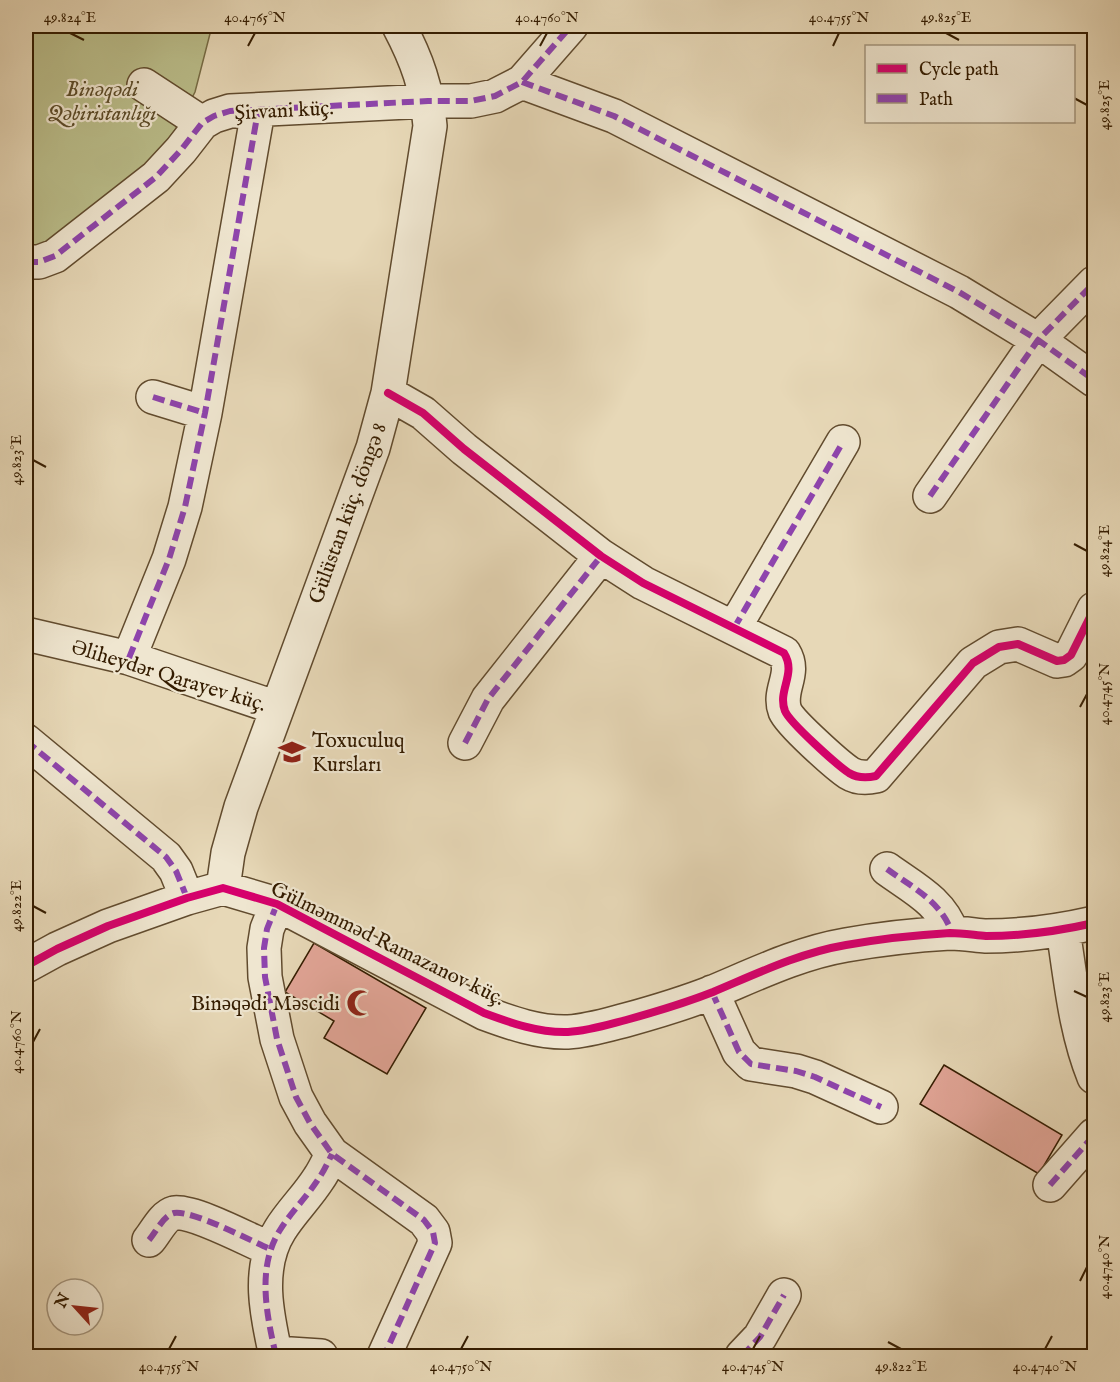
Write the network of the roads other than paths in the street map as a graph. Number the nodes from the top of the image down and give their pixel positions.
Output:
1 (399, 26) edge
2 (571, 26) edge
3 (522, 82) junction
4 (144, 84) dead end
5 (428, 101) junction
6 (258, 111) junction
7 (202, 123) junction
8 (26, 262) edge
9 (1095, 283) edge
10 (1038, 340) junction
11 (1095, 380) edge
12 (388, 393) junction
13 (153, 397) dead end
14 (205, 413) junction
15 (843, 442) dead end
16 (930, 496) dead end
17 (601, 556) junction
18 (1095, 609) edge
19 (734, 628) junction
20 (26, 634) edge
21 (129, 658) junction
22 (277, 708) junction
23 (26, 741) edge
24 (465, 743) dead end
25 (887, 869) dead end
26 (223, 888) junction
27 (187, 898) junction
28 (277, 904) junction
29 (1095, 923) edge
30 (1063, 930) junction
31 (952, 933) junction
32 (26, 966) edge
33 (712, 992) junction
34 (1095, 1077) edge
35 (881, 1107) dead end
36 (1095, 1135) edge
37 (332, 1154) junction
38 (1050, 1185) dead end
39 (150, 1240) dead end
40 (270, 1249) junction
41 (784, 1295) dead end
42 (275, 1355) edge
43 (321, 1356) edge
44 (384, 1356) edge
45 (742, 1356) edge

1 - 5 street, Gülüstan küç. döngə 8
2 - 3 street
3 - 5 street, Şirvani küç.
3 - 10 street
4 - 7 street
5 - 6 street, Şirvani küç.
5 - 12 street, Gülüstan küç. döngə 8
6 - 7 street, Şirvani küç.
6 - 14 street
7 - 8 street, Şirvani küç.
9 - 10 street
10 - 11 street
10 - 16 street
12 - 17 street
12 - 22 street, Gülüstan küç. döngə 8
13 - 14 street
14 - 21 street
15 - 19 street
17 - 19 street
17 - 24 street
18 - 19 street
20 - 21 street, Əliheydər Qarayev küç.
21 - 22 street, Əliheydər Qarayev küç.
22 - 26 street, Gülüstan küç. döngə 8
23 - 27 street
25 - 31 street
26 - 27 street
26 - 28 street, Gülməmməd Ramazanov küç.
27 - 32 street
28 - 33 street, Gülməmməd Ramazanov küç.
28 - 37 street
29 - 30 street, Gülməmməd Ramazanov küç.
30 - 31 street, Gülməmməd Ramazanov küç.
30 - 34 street
31 - 33 street, Gülməmməd Ramazanov küç.
33 - 35 street
36 - 38 street
37 - 40 street
37 - 44 street
39 - 40 street
40 - 42 street
41 - 45 street
42 - 43 street

